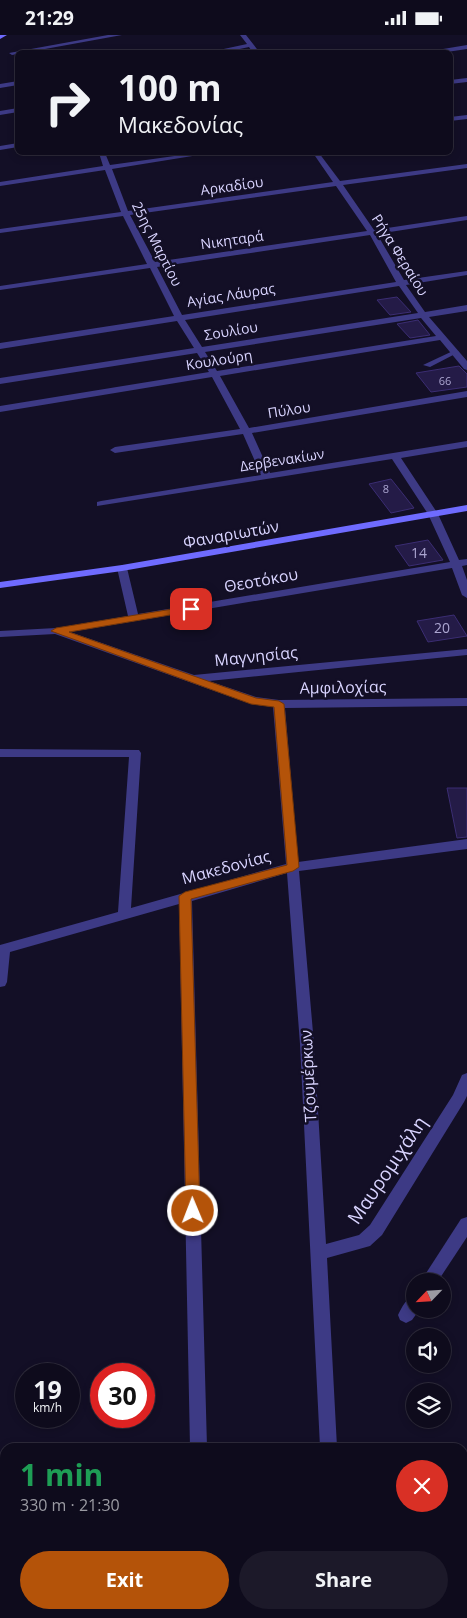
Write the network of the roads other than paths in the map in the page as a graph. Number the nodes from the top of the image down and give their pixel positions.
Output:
1 (4, 35) edge
2 (119, 35) edge
3 (243, 35) edge
4 (0, 37) edge
5 (251, 45) junction
6 (467, 47) edge
7 (35, 50) edge
8 (224, 50) edge
9 (255, 50) edge
10 (444, 50) edge
11 (467, 80) edge
12 (453, 82) edge
13 (15, 84) edge
14 (0, 86) edge
15 (15, 111) edge
16 (0, 113) edge
17 (15, 146) edge
18 (0, 148) edge
19 (103, 155) edge
20 (195, 155) edge
21 (318, 155) edge
22 (467, 166) edge
23 (108, 168) junction
24 (339, 183) junction
25 (0, 184) edge
26 (125, 213) junction
27 (467, 218) edge
28 (0, 231) edge
29 (373, 233) junction
30 (152, 265) junction
31 (467, 273) edge
32 (401, 283) junction
33 (0, 288) edge
34 (467, 308) edge
35 (423, 315) junction
36 (179, 317) junction
37 (443, 337) junction
38 (0, 346) edge
39 (199, 349) junction
40 (455, 353) junction
41 (427, 365) dead end
42 (467, 367) edge
43 (215, 375) junction
44 (0, 381) edge
45 (467, 394) edge
46 (0, 409) edge
47 (246, 431) junction
48 (467, 444) edge
49 (115, 450) dead end
50 (394, 455) junction
51 (266, 476) junction
52 (101, 504) dead end
53 (467, 508) edge
54 (433, 514) junction
55 (462, 563) edge
56 (122, 568) junction
57 (0, 585) edge
58 (467, 595) edge
59 (134, 618) junction
60 (56, 631) junction
61 (0, 634) edge
62 (467, 652) edge
63 (193, 679) junction
64 (467, 702) edge
65 (279, 704) junction
66 (0, 753) edge
67 (467, 844) edge
68 (293, 867) junction
69 (185, 896) junction
70 (124, 914) junction
71 (2, 949) edge
72 (0, 981) edge
73 (467, 1079) edge
74 (463, 1100) edge
75 (467, 1224) edge
76 (317, 1254) junction
77 (434, 1273) edge
78 (200, 1443) edge
79 (329, 1443) edge

1 - 4 street
2 - 7 street
3 - 5 street
5 - 8 street
5 - 9 street
6 - 10 street
11 - 12 street
13 - 14 street
15 - 16 street
17 - 18 street
19 - 23 street, 25ης Μαρτίου
20 - 23 street
21 - 24 street, Ρήγα Φεραίου
22 - 24 street, Αρκαδίου
23 - 25 street
23 - 26 street, 25ης Μαρτίου
24 - 26 street, Αρκαδίου
24 - 29 street, Ρήγα Φεραίου
26 - 28 street, Αρκαδίου
26 - 30 street, 25ης Μαρτίου
27 - 29 street, Νικηταρά
29 - 30 street, Νικηταρά
29 - 32 street, Ρήγα Φεραίου
30 - 33 street, Νικηταρά
30 - 36 street, 25ης Μαρτίου
31 - 32 street, Αγίας Λάυρας
32 - 35 street, Ρήγα Φεραίου
32 - 36 street, Αγίας Λάυρας
34 - 35 street, Σουλίου
35 - 37 street, Ρήγα Φεραίου
35 - 39 street, Σουλίου
36 - 38 street, Αγίας Λάυρας
36 - 39 street, 25ης Μαρτίου
37 - 40 street, Ρήγα Φεραίου
37 - 43 street, Κουλούρη
39 - 43 street, 25ης Μαρτίου
39 - 44 street, Σουλίου
40 - 41 lane
40 - 42 street, Ρήγα Φεραίου
43 - 46 street, Κουλούρη
43 - 47 street, 25ης Μαρτίου
45 - 47 street, Πύλου
47 - 49 street, Πύλου
47 - 51 street, 25ης Μαρτίου
48 - 50 street, Δερβενακίων
50 - 51 street, Δερβενακίων
50 - 54 street
51 - 52 street, Δερβενακίων
53 - 54 street, Φαναριωτών
54 - 55 street
54 - 56 street, Φαναριωτών
55 - 58 street
55 - 59 street, Θεοτόκου
56 - 57 street, Φαναριωτών
56 - 59 street
59 - 60 street, Θεοτόκου
60 - 61 street, Θεοτόκου
60 - 63 street, Μαγνησίας
62 - 63 street, Μαγνησίας
63 - 65 street, Αμφιλοχίας
64 - 65 street, Αμφιλοχίας
65 - 68 street, Τζουμέρκων
66 - 70 street
67 - 68 street, Μακεδονίας
68 - 69 street, Μακεδονίας
68 - 76 street, Τζουμέρκων
69 - 70 street, Μακεδονίας
69 - 78 street
70 - 71 street, Μακεδονίας
71 - 72 street
73 - 74 street, Μαυρομιχάλη
74 - 76 street, Μαυρομιχάλη
75 - 77 street
76 - 79 street, Τζουμέρκων

